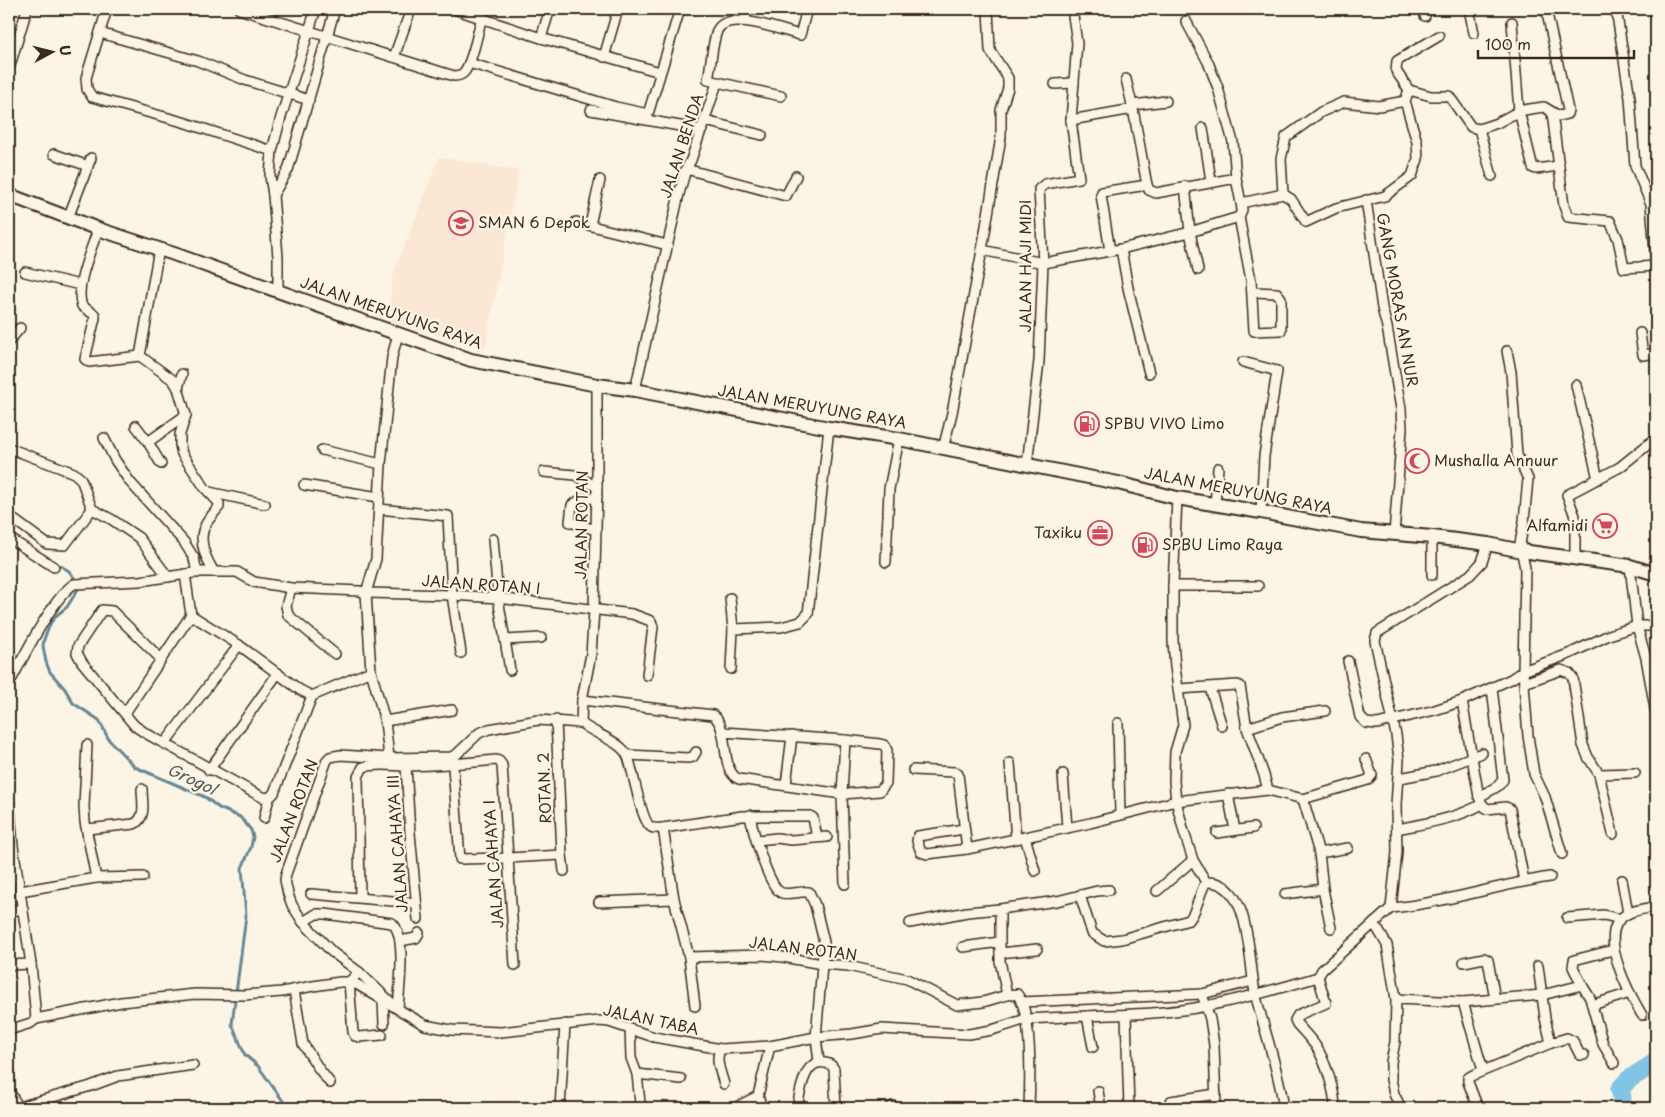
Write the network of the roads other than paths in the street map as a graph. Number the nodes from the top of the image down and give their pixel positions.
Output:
1 (27, 9) edge
2 (107, 9) edge
3 (239, 9) edge
4 (316, 9) edge
5 (335, 9) edge
6 (411, 9) edge
7 (454, 9) edge
8 (550, 9) edge
9 (618, 9) edge
10 (680, 9) edge
11 (747, 9) edge
12 (807, 9) edge
13 (988, 9) edge
14 (1072, 9) edge
15 (1469, 9) edge
16 (1546, 9) edge
17 (1616, 9) edge
18 (483, 13) edge
19 (745, 20) junction
20 (1186, 21) dead end
21 (1512, 22) dead end
22 (309, 30) junction
23 (9, 32) edge
24 (100, 33) junction
25 (1474, 33) dead end
26 (19, 35) junction
27 (327, 36) junction
28 (1439, 36) dead end
29 (541, 38) junction
30 (394, 57) junction
31 (604, 57) junction
32 (469, 63) junction
33 (9, 69) edge
34 (660, 72) junction
35 (1126, 79) dead end
36 (1074, 82) junction
37 (718, 83) junction
38 (1055, 84) dead end
39 (1410, 90) junction
40 (288, 93) junction
41 (781, 96) dead end
42 (309, 100) junction
43 (1166, 101) dead end
44 (1405, 101) junction
45 (1133, 107) junction
46 (591, 110) dead end
47 (1519, 111) junction
48 (1552, 113) junction
49 (1071, 120) junction
50 (704, 125) junction
51 (1203, 128) dead end
52 (1478, 129) junction
53 (762, 135) dead end
54 (272, 151) junction
55 (54, 154) dead end
56 (1559, 166) junction
57 (686, 170) junction
58 (796, 176) dead end
59 (1492, 176) dead end
60 (1236, 178) junction
61 (600, 180) dead end
62 (1211, 181) junction
63 (1147, 185) junction
64 (1185, 186) junction
65 (1283, 194) junction
66 (273, 195) junction
67 (9, 196) edge
68 (1366, 200) junction
69 (1241, 203) junction
70 (1240, 217) junction
71 (68, 218) junction
72 (576, 222) dead end
73 (590, 225) junction
74 (98, 229) junction
75 (1190, 232) junction
76 (667, 245) junction
77 (159, 249) junction
78 (1121, 249) junction
79 (982, 250) junction
80 (1110, 251) junction
81 (1042, 263) junction
82 (1656, 264) edge
83 (1198, 270) dead end
84 (25, 272) dead end
85 (80, 285) junction
86 (278, 291) junction
87 (1252, 292) junction
88 (20, 328) dead end
89 (1640, 333) dead end
90 (398, 334) junction
91 (9, 341) edge
92 (1507, 351) dead end
93 (1656, 353) edge
94 (140, 356) junction
95 (1243, 362) dead end
96 (182, 374) dead end
97 (1149, 374) dead end
98 (597, 385) junction
99 (1576, 385) dead end
100 (178, 388) junction
101 (635, 390) junction
102 (186, 415) junction
103 (136, 426) dead end
104 (829, 428) junction
105 (104, 438) dead end
106 (1656, 438) edge
107 (899, 439) junction
108 (148, 442) junction
109 (9, 448) edge
110 (943, 449) junction
111 (322, 450) dead end
112 (161, 464) dead end
113 (381, 464) junction
114 (1027, 465) junction
115 (1218, 468) dead end
116 (544, 472) dead end
117 (1598, 478) junction
118 (304, 485) dead end
119 (597, 487) junction
120 (209, 492) junction
121 (379, 497) junction
122 (597, 497) junction
123 (1178, 498) junction
124 (265, 504) dead end
125 (1215, 504) junction
126 (92, 509) junction
127 (379, 510) junction
128 (1261, 512) junction
129 (9, 516) edge
130 (596, 530) junction
131 (1394, 534) junction
132 (1432, 537) junction
133 (9, 538) edge
134 (493, 539) dead end
135 (1488, 544) junction
136 (1522, 551) junction
137 (1575, 559) junction
138 (886, 562) dead end
139 (1656, 564) edge
140 (1630, 566) junction
141 (54, 567) dead end
142 (212, 572) junction
143 (199, 573) junction
144 (185, 574) junction
145 (1656, 574) edge
146 (1432, 575) dead end
147 (168, 576) junction
148 (1173, 586) junction
149 (1258, 586) dead end
150 (292, 588) junction
151 (366, 593) junction
152 (452, 595) junction
153 (498, 598) junction
154 (730, 598) dead end
155 (594, 610) junction
156 (191, 615) junction
157 (1637, 626) junction
158 (1656, 626) edge
159 (733, 629) junction
160 (541, 638) dead end
161 (505, 640) junction
162 (239, 645) junction
163 (460, 653) dead end
164 (335, 654) dead end
165 (161, 658) junction
166 (1348, 661) dead end
167 (731, 669) dead end
168 (371, 670) junction
169 (510, 670) dead end
170 (1523, 671) junction
171 (278, 673) junction
172 (647, 675) dead end
173 (1524, 683) junction
174 (9, 684) edge
175 (1210, 688) junction
176 (1492, 688) junction
177 (1179, 689) junction
178 (312, 696) junction
179 (582, 700) junction
180 (1462, 701) junction
181 (1656, 708) edge
182 (452, 710) dead end
183 (1325, 711) dead end
184 (125, 713) junction
185 (556, 720) junction
186 (1393, 720) junction
187 (385, 722) junction
188 (1118, 723) dead end
189 (581, 724) junction
190 (1222, 726) dead end
191 (1247, 728) junction
192 (722, 732) junction
193 (792, 736) junction
194 (845, 740) junction
195 (165, 743) junction
196 (87, 745) dead end
197 (696, 752) dead end
198 (1482, 753) dead end
199 (628, 755) junction
200 (1471, 757) junction
201 (389, 758) junction
202 (1366, 759) dead end
203 (1010, 763) dead end
204 (455, 764) junction
205 (406, 766) junction
206 (9, 770) edge
207 (209, 770) junction
208 (913, 770) dead end
209 (1635, 773) dead end
210 (9, 774) edge
211 (1063, 774) dead end
212 (1599, 774) junction
213 (1399, 780) junction
214 (786, 785) junction
215 (9, 788) edge
216 (142, 789) dead end
217 (1268, 790) junction
218 (842, 794) junction
219 (1228, 794) junction
220 (9, 798) edge
221 (269, 798) junction
222 (1303, 799) junction
223 (1481, 800) junction
224 (1176, 801) junction
225 (750, 815) junction
226 (1120, 815) junction
227 (264, 818) dead end
228 (663, 828) junction
229 (1067, 828) junction
230 (1253, 828) dead end
231 (964, 829) junction
232 (1397, 829) junction
233 (87, 830) junction
234 (1235, 830) junction
235 (1217, 833) dead end
236 (1613, 834) dead end
237 (817, 837) junction
238 (827, 837) dead end
239 (1021, 838) junction
240 (757, 840) junction
241 (11, 846) edge
242 (1348, 848) dead end
243 (967, 849) junction
244 (1319, 854) junction
245 (1562, 854) dead end
246 (562, 855) junction
247 (508, 858) junction
248 (1193, 860) junction
249 (564, 871) dead end
250 (1035, 871) dead end
251 (143, 877) dead end
252 (1550, 877) dead end
253 (96, 878) junction
254 (1622, 880) dead end
255 (1524, 881) junction
256 (1206, 882) junction
257 (845, 884) dead end
258 (1323, 889) junction
259 (1109, 890) dead end
260 (1157, 891) dead end
261 (20, 892) junction
262 (311, 894) dead end
263 (1285, 894) dead end
264 (1080, 895) junction
265 (360, 897) junction
266 (674, 899) junction
267 (599, 902) dead end
268 (416, 903) junction
269 (1656, 907) edge
270 (23, 908) junction
271 (1000, 908) junction
272 (1391, 908) junction
273 (9, 911) edge
274 (1624, 916) junction
275 (1567, 918) dead end
276 (418, 920) dead end
277 (302, 922) junction
278 (910, 923) dead end
279 (1374, 923) junction
280 (1331, 928) dead end
281 (419, 933) dead end
282 (400, 942) junction
283 (1000, 942) junction
284 (963, 947) dead end
285 (1037, 949) dead end
286 (1614, 950) junction
287 (1000, 953) junction
288 (689, 957) junction
289 (1464, 962) dead end
290 (31, 964) junction
291 (822, 964) junction
292 (9, 965) edge
293 (515, 965) dead end
294 (1538, 966) dead end
295 (359, 972) junction
296 (1318, 977) junction
297 (1253, 981) junction
298 (349, 982) junction
299 (1582, 986) junction
300 (294, 990) junction
301 (1630, 992) junction
302 (1007, 994) junction
303 (1202, 994) junction
304 (1255, 995) junction
305 (1542, 995) junction
306 (1396, 999) junction
307 (1495, 999) junction
308 (383, 1000) junction
309 (1021, 1002) junction
310 (1463, 1002) junction
311 (1592, 1005) junction
312 (695, 1006) dead end
313 (1206, 1006) junction
314 (398, 1009) junction
315 (1126, 1014) junction
316 (1087, 1016) junction
317 (1642, 1016) dead end
318 (36, 1019) junction
319 (1026, 1019) junction
320 (384, 1024) dead end
321 (570, 1024) junction
322 (630, 1028) junction
323 (9, 1030) edge
324 (382, 1035) dead end
325 (816, 1037) junction
326 (1552, 1043) junction
327 (770, 1046) junction
328 (1093, 1047) dead end
329 (721, 1049) junction
330 (1584, 1056) dead end
331 (819, 1062) junction
332 (1614, 1063) dead end
333 (193, 1065) dead end
334 (1483, 1070) junction
335 (637, 1074) junction
336 (681, 1079) dead end
337 (330, 1083) dead end
338 (724, 1084) dead end
339 (9, 1091) edge
340 (1098, 1091) dead end
341 (1216, 1094) junction
342 (758, 1096) junction
343 (1171, 1101) dead end
344 (640, 1103) dead end
345 (19, 1108) edge
346 (560, 1108) edge
347 (734, 1108) edge
348 (762, 1108) edge
349 (799, 1108) edge
350 (836, 1108) edge
351 (1029, 1108) edge
352 (1101, 1108) edge
353 (1129, 1108) edge
354 (1216, 1108) edge
355 (1284, 1108) edge
356 (1335, 1108) edge
357 (1401, 1108) edge
358 (1478, 1108) edge

1 - 26 street
2 - 24 street
3 - 22 street
4 - 22 street
5 - 27 street
6 - 30 street
7 - 18 street
8 - 29 street
9 - 31 street
10 - 34 street
11 - 19 street
12 - 19 street, JALAN BENDA
13 - 79 street
14 - 36 street, JALAN HAJI MIDI
15 - 25 street
16 - 48 street
17 - 82 street
18 - 29 street
18 - 32 street
19 - 37 street, JALAN BENDA
20 - 60 street
21 - 47 street
22 - 27 street
22 - 40 street
23 - 26 street
24 - 40 street
24 - 54 street
26 - 33 street
27 - 30 street
27 - 42 street
28 - 39 street
29 - 31 street
30 - 32 street
31 - 34 street
32 - 34 street
35 - 45 street
36 - 38 street
36 - 49 street, JALAN HAJI MIDI
37 - 41 street
37 - 50 street, JALAN BENDA
39 - 44 street
39 - 52 street
40 - 42 street
40 - 54 street
42 - 66 street
43 - 45 street
44 - 65 street
44 - 68 street, GANG MORAS AN NUR
45 - 49 street
45 - 63 street
46 - 50 street
47 - 48 street
47 - 52 street
47 - 56 street
48 - 56 street
49 - 81 street, JALAN HAJI MIDI
50 - 53 street
50 - 57 street, JALAN BENDA
51 - 62 street
52 - 59 street
54 - 66 street
55 - 71 street
56 - 82 street
57 - 58 street
57 - 76 street, JALAN BENDA
60 - 62 street
60 - 69 street
61 - 73 street
62 - 64 street
63 - 64 street
63 - 80 street
64 - 75 street
65 - 68 street
65 - 69 street
66 - 86 street
67 - 71 main road, JALAN MERUYUNG RAYA
68 - 131 street, GANG MORAS AN NUR
69 - 70 street
70 - 75 street
70 - 87 street
71 - 74 main road, JALAN MERUYUNG RAYA
72 - 73 street
73 - 76 street
74 - 77 main road, JALAN MERUYUNG RAYA
74 - 85 street
75 - 78 street
75 - 83 street
76 - 101 street, JALAN BENDA
77 - 86 main road, JALAN MERUYUNG RAYA
77 - 94 street
78 - 80 street
78 - 97 street
79 - 81 street
79 - 110 street
80 - 81 street
81 - 114 street, JALAN HAJI MIDI
84 - 85 street
85 - 94 street
86 - 90 main road, JALAN MERUYUNG RAYA
87 - 87 street
88 - 91 street
89 - 93 street
90 - 98 main road, JALAN MERUYUNG RAYA
90 - 113 street
92 - 136 street
94 - 100 street
95 - 128 street
96 - 100 street
98 - 101 main road, JALAN MERUYUNG RAYA
98 - 119 street, JALAN ROTAN
99 - 117 street
100 - 102 street
101 - 104 main road, JALAN MERUYUNG RAYA
102 - 108 street
102 - 120 street
103 - 108 street
104 - 107 main road, JALAN MERUYUNG RAYA
104 - 159 street
105 - 143 street
106 - 117 street
107 - 110 main road, JALAN MERUYUNG RAYA
107 - 138 street
108 - 112 street
109 - 126 street
110 - 114 main road, JALAN MERUYUNG RAYA
111 - 113 street
113 - 121 street
114 - 123 main road, JALAN MERUYUNG RAYA
115 - 125 street
116 - 119 street
117 - 137 street
118 - 121 street
119 - 122 street, JALAN ROTAN
120 - 124 street
120 - 142 street
121 - 127 street
122 - 130 street, JALAN ROTAN
122 - 130 street
123 - 125 main road, JALAN MERUYUNG RAYA
123 - 148 street
125 - 128 main road, JALAN MERUYUNG RAYA
126 - 129 street
126 - 147 street
127 - 151 street
127 - 152 street
128 - 131 main road, JALAN MERUYUNG RAYA
130 - 155 street, JALAN ROTAN
131 - 132 main road, JALAN MERUYUNG RAYA
132 - 135 main road, JALAN MERUYUNG RAYA
132 - 146 street
133 - 141 street
134 - 153 street
135 - 136 main road, JALAN MERUYUNG RAYA
135 - 186 street
136 - 137 main road, JALAN MERUYUNG RAYA
136 - 170 street
137 - 140 main road, JALAN MERUYUNG RAYA
139 - 140 main road, JALAN MERUYUNG RAYA
140 - 145 main road, JALAN MERUYUNG RAYA
140 - 157 street
142 - 143 street, JALAN ROTAN I
142 - 150 street, JALAN ROTAN I
143 - 144 street, JALAN ROTAN I
144 - 147 street, JALAN ROTAN I
144 - 156 street
147 - 174 street, JALAN ROTAN I
148 - 149 street
148 - 177 street
150 - 151 street, JALAN ROTAN I
150 - 164 street
151 - 152 street, JALAN ROTAN I
151 - 168 street
152 - 153 street, JALAN ROTAN I
152 - 163 street
153 - 155 street, JALAN ROTAN I
153 - 161 street
154 - 159 street
155 - 172 street, JALAN ROTAN I
155 - 179 street, JALAN ROTAN
156 - 162 street
156 - 165 street
157 - 158 street
157 - 170 street
157 - 181 street
159 - 167 street
160 - 161 street
161 - 169 street
162 - 171 street
162 - 195 street
165 - 184 street
165 - 184 street
166 - 186 street
168 - 178 street
168 - 187 street
170 - 173 street
170 - 176 street
171 - 178 street
171 - 207 street
173 - 212 street
173 - 245 street
175 - 177 street
175 - 190 street
175 - 191 street
176 - 180 street
176 - 223 street
177 - 224 street
178 - 221 street
179 - 189 street, JALAN ROTAN
179 - 192 street
180 - 186 street
180 - 200 street
182 - 187 street
183 - 191 street
184 - 195 street
185 - 189 street, JALAN ROTAN
185 - 201 street, JALAN ROTAN
185 - 246 street, ROTAN. 2
186 - 213 street
187 - 201 street
188 - 226 street
189 - 199 street
191 - 217 street
192 - 193 street
192 - 214 street
193 - 194 street
193 - 214 street
194 - 218 street
194 - 218 street
195 - 207 street
196 - 233 street
197 - 199 street
198 - 200 street
199 - 228 street
200 - 213 street
200 - 223 street
201 - 277 street, JALAN ROTAN
202 - 222 street
203 - 239 street
204 - 205 street
204 - 247 street, JALAN CAHAYA I
204 - 247 street
205 - 265 street
205 - 268 street, JALAN CAHAYA III
206 - 210 street
207 - 221 street
208 - 231 street
209 - 212 street
210 - 215 street
211 - 229 street
212 - 236 street
213 - 232 street
214 - 218 street
216 - 233 street
217 - 219 street
217 - 222 street
218 - 257 street
219 - 224 street
219 - 234 street
220 - 241 street
221 - 227 street
222 - 244 street
223 - 232 street
223 - 255 street
224 - 226 street
224 - 248 street
225 - 228 street
225 - 237 street
225 - 240 street
226 - 229 street
228 - 266 street
229 - 239 street
230 - 234 street
231 - 243 street
231 - 243 street
232 - 272 street
233 - 253 street
234 - 235 street
237 - 238 street
237 - 240 street
239 - 243 street
239 - 250 street
240 - 291 street
241 - 261 street
242 - 244 street
244 - 258 street
246 - 247 street
246 - 249 street, ROTAN. 2
247 - 293 street, JALAN CAHAYA I
248 - 256 street
248 - 260 street
251 - 253 street
252 - 255 street
253 - 261 street
254 - 274 street
255 - 272 street
256 - 264 street
256 - 297 street
258 - 263 street
258 - 280 street
259 - 264 street
261 - 270 street
262 - 265 street
264 - 271 street
265 - 268 street
266 - 267 street
266 - 288 street
268 - 276 street, JALAN CAHAYA III
269 - 274 street
270 - 273 street
270 - 290 street
271 - 278 street
271 - 283 street
272 - 279 street
274 - 275 street
274 - 286 street
277 - 282 street
277 - 295 street, JALAN ROTAN
279 - 296 street
279 - 306 street
281 - 282 street, JALAN CAHAYA III
282 - 314 street
283 - 284 street
283 - 287 street
285 - 287 street
286 - 299 street
286 - 301 street
287 - 302 street
288 - 291 street, JALAN ROTAN
288 - 312 street
289 - 307 street
290 - 292 street
290 - 318 street
291 - 302 street, JALAN ROTAN
291 - 325 street
294 - 305 street
295 - 298 street
295 - 314 street, JALAN ROTAN
296 - 304 street, JALAN TABA
296 - 356 street
297 - 303 street
297 - 304 street
298 - 300 street
298 - 308 street
298 - 324 street
299 - 305 street
299 - 311 street
300 - 318 street
300 - 337 street
301 - 311 street
301 - 317 street
302 - 309 street
303 - 309 street
303 - 313 street
304 - 313 street, JALAN TABA
304 - 355 street
305 - 307 street
305 - 326 street
306 - 310 street
306 - 357 street
307 - 310 street
308 - 314 street
308 - 320 street
309 - 319 street
310 - 334 street
311 - 332 street
313 - 315 street, JALAN TABA
313 - 341 street
314 - 321 street, JALAN ROTAN
315 - 316 street, JALAN TABA
315 - 353 street
316 - 319 street, JALAN TABA
316 - 328 street
318 - 323 street
319 - 325 street, JALAN TABA
319 - 351 street
321 - 322 street, JALAN TABA
321 - 346 street
322 - 329 street, JALAN TABA
322 - 335 street
325 - 327 street, JALAN TABA
325 - 331 street
326 - 330 street
326 - 334 street
327 - 329 street, JALAN TABA
327 - 342 street
329 - 338 street
331 - 349 street
331 - 350 street
333 - 345 street
334 - 358 street
335 - 336 street
335 - 344 street
339 - 345 street
340 - 352 street
341 - 343 street
341 - 354 street
342 - 347 street
342 - 348 street

